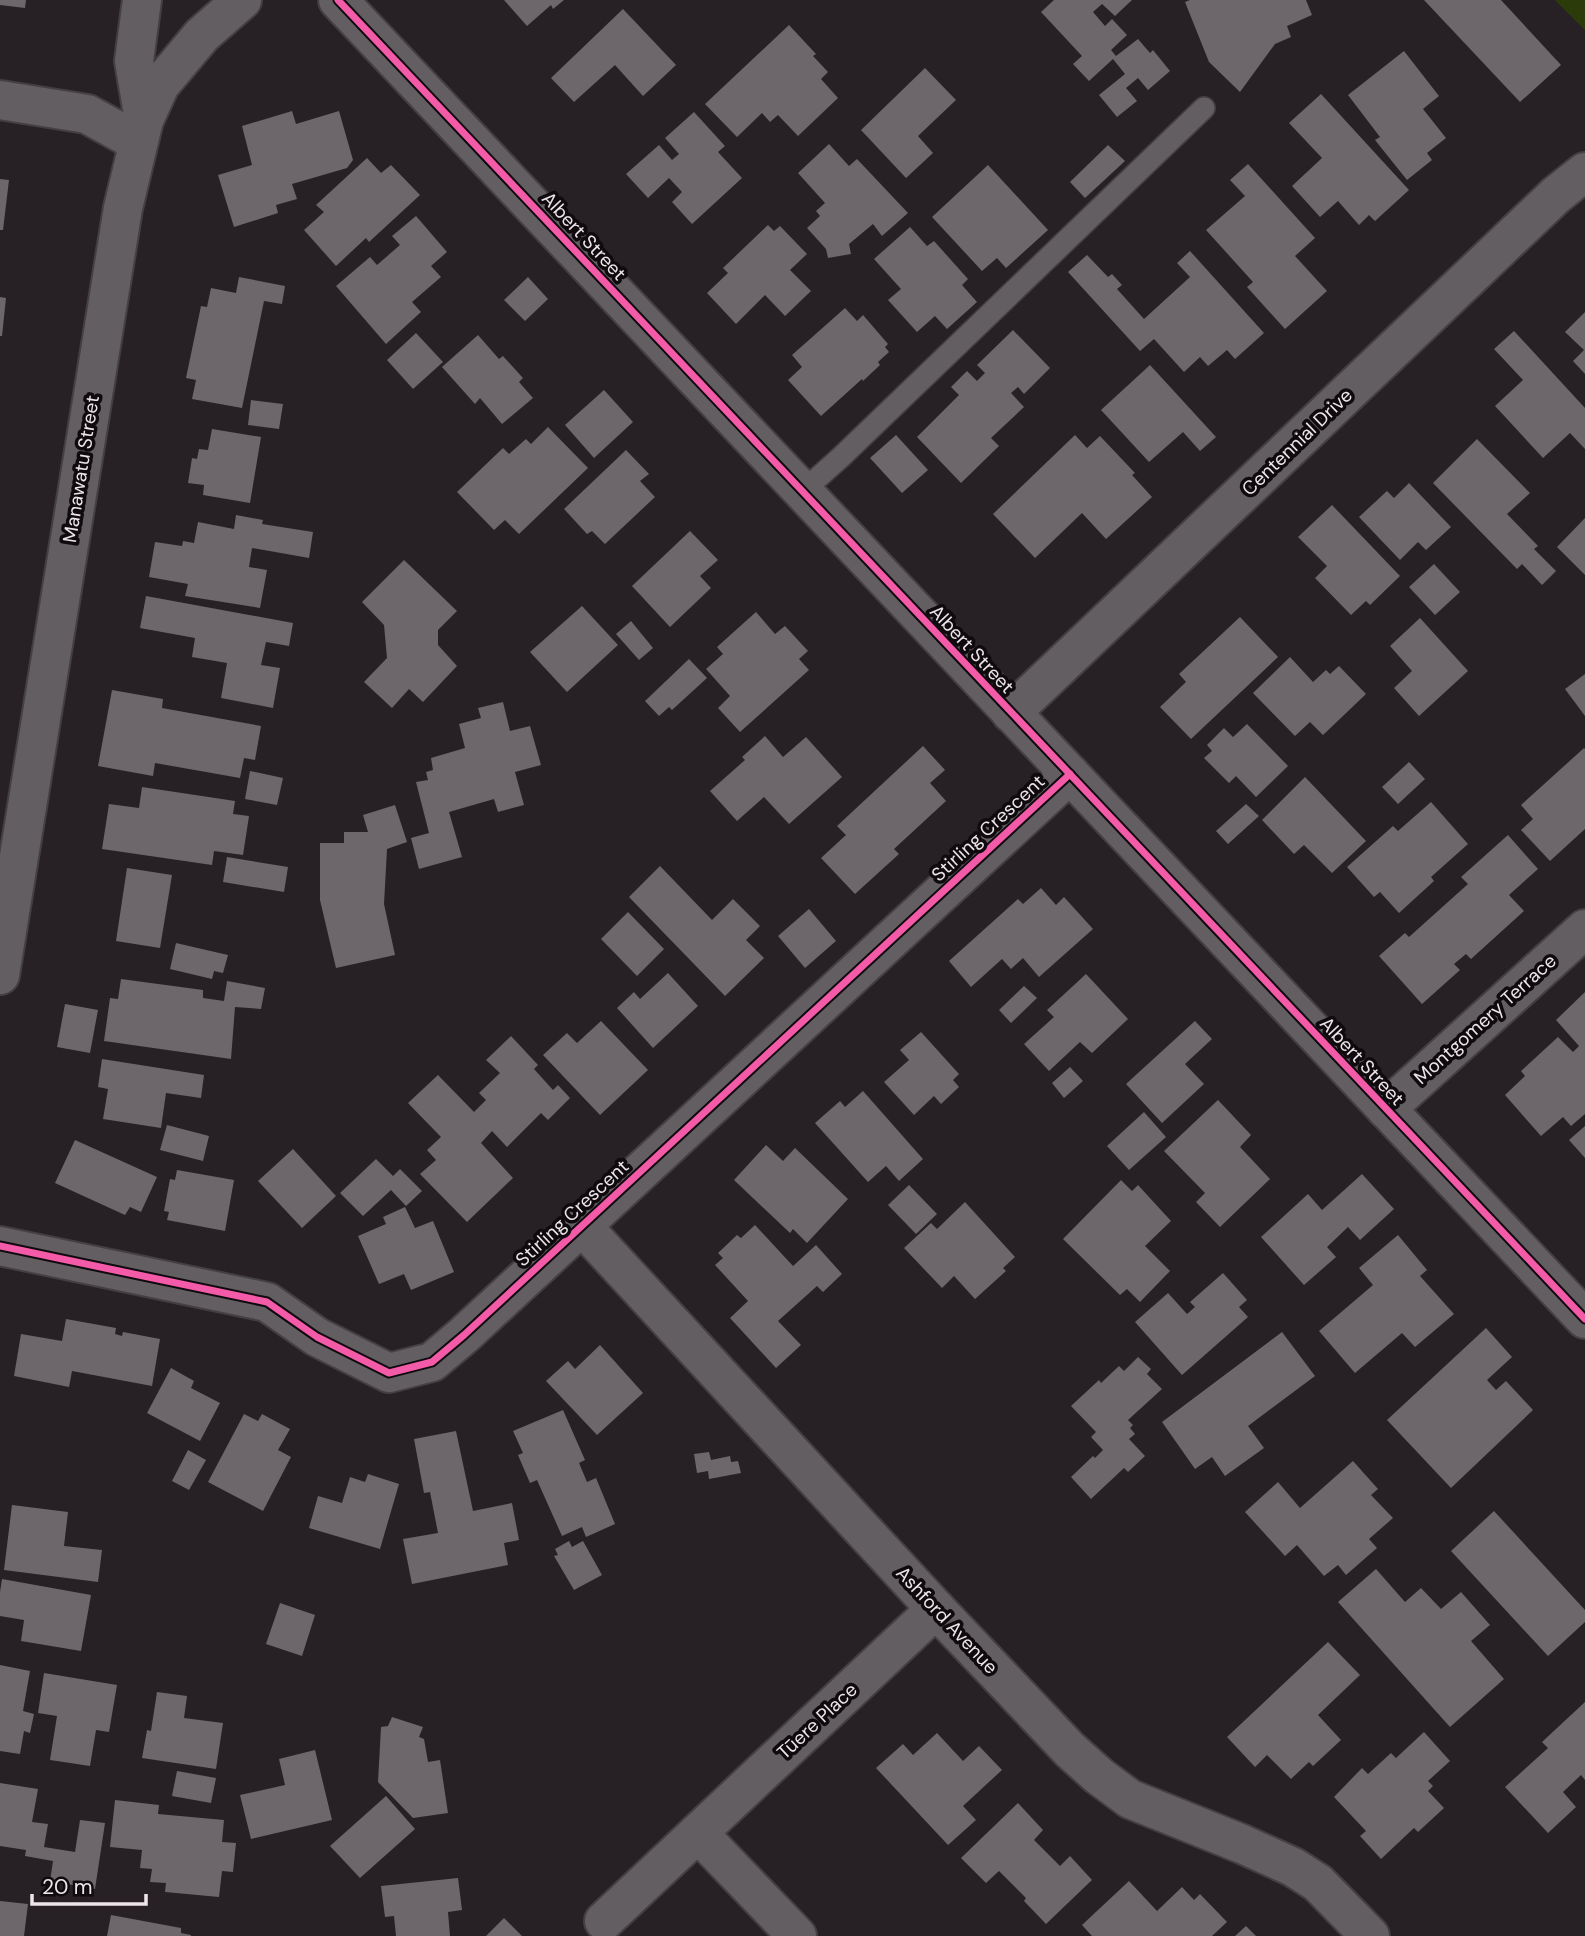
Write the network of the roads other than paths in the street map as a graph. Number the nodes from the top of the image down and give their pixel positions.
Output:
1 (142, 0) edge
2 (242, 0) edge
3 (338, 0) edge
4 (0, 100) edge
5 (1204, 108) dead end
6 (141, 131) junction
7 (1585, 172) edge
8 (803, 491) junction
9 (1011, 713) junction
10 (1070, 774) junction
11 (1585, 929) edge
12 (0, 975) edge
13 (1386, 1108) junction
14 (581, 1225) junction
15 (0, 1246) edge
16 (1585, 1319) edge
17 (936, 1609) junction
18 (698, 1833) junction
19 (604, 1921) dead end
20 (797, 1936) edge
21 (1370, 1936) edge

1 - 6 street
2 - 6 street, Manawatu Street
3 - 8 street, Albert Street
4 - 6 street
5 - 8 lane
6 - 12 street, Manawatu Street
7 - 9 street, Centennial Drive
8 - 9 street, Albert Street
9 - 10 street, Albert Street
10 - 13 street, Albert Street
10 - 14 street, Stirling Crescent
11 - 13 street, Montgomery Terrace
13 - 16 street, Albert Street
14 - 15 street, Stirling Crescent
14 - 17 street, Ashford Avenue
17 - 18 street, Tūere Place
17 - 21 street, Ashford Avenue
18 - 19 street, Tūere Place
18 - 20 street

